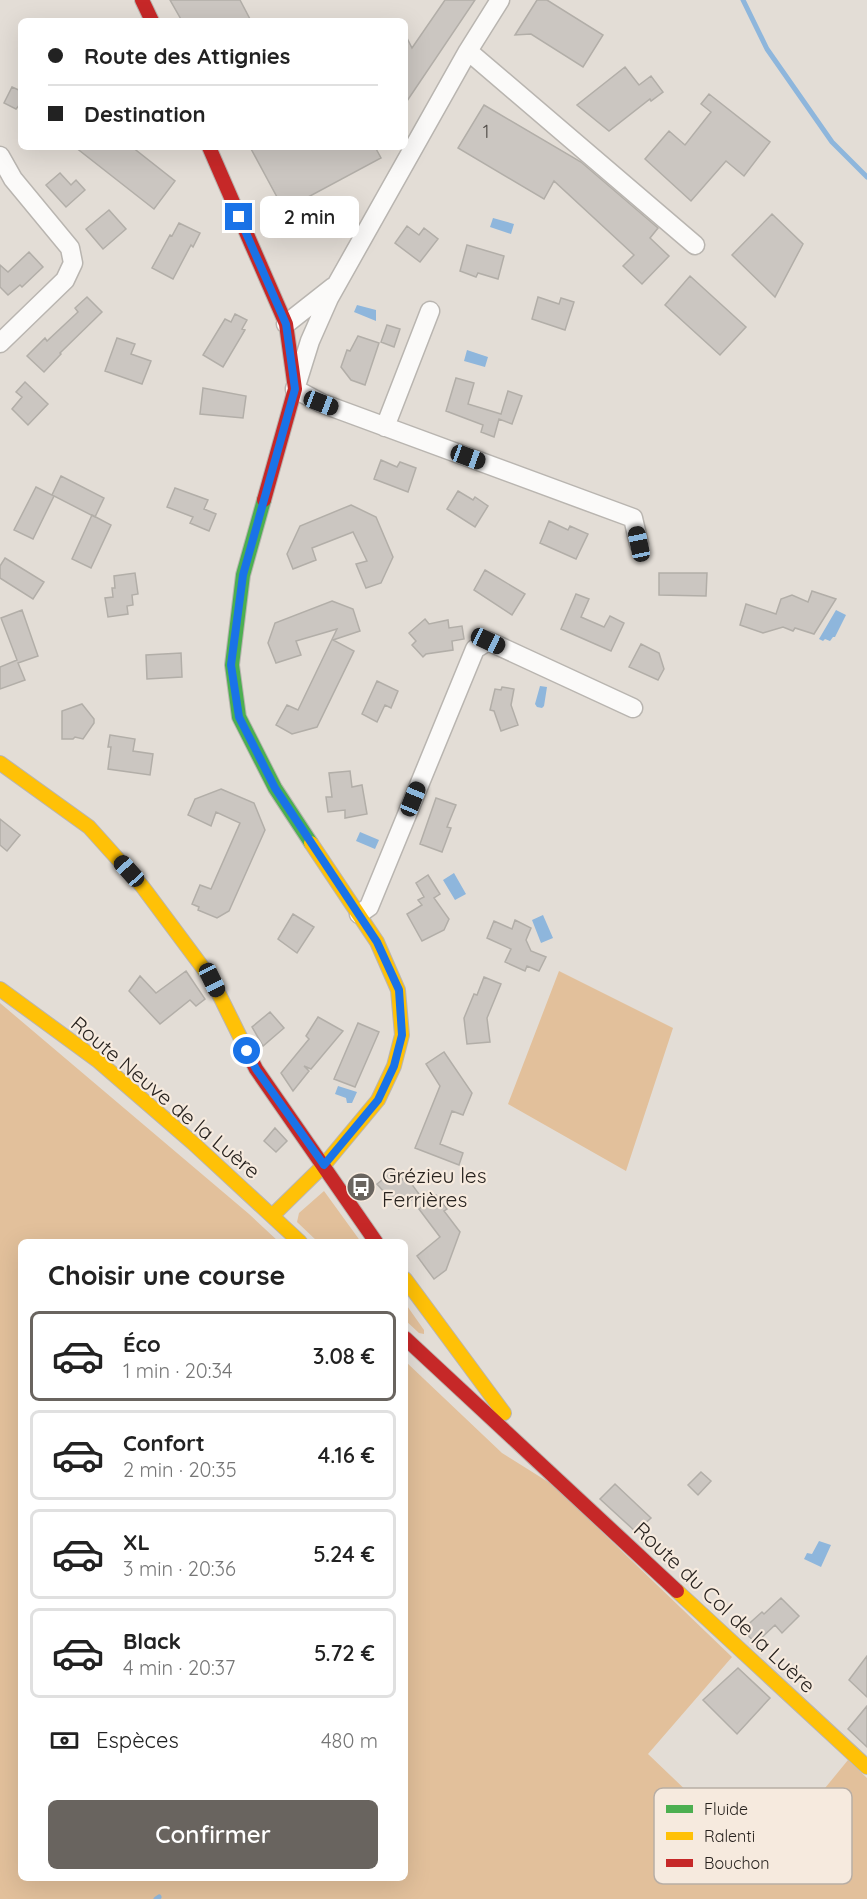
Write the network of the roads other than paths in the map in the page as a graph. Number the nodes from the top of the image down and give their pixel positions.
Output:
1 (142, 0) edge
2 (500, 0) edge
3 (151, 18) edge
4 (468, 51) junction
5 (210, 150) edge
6 (0, 156) edge
7 (695, 245) dead end
8 (337, 284) junction
9 (430, 311) dead end
10 (286, 324) junction
11 (0, 343) edge
12 (295, 389) junction
13 (386, 427) junction
14 (639, 544) dead end
15 (633, 708) dead end
16 (0, 763) edge
17 (359, 914) junction
18 (0, 989) edge
19 (324, 1165) junction
20 (272, 1216) junction
21 (297, 1239) edge
22 (374, 1239) edge
23 (408, 1283) edge
24 (445, 1331) junction
25 (408, 1341) edge
26 (431, 1362) junction
27 (555, 1477) junction
28 (867, 1767) edge

1 - 3 street
2 - 4 street
4 - 7 street
4 - 8 street
5 - 10 street
6 - 11 street
8 - 10 street
8 - 12 street
9 - 13 street
10 - 12 street
12 - 13 street
12 - 17 street
13 - 14 street
15 - 17 street
16 - 19 street
17 - 19 street
18 - 20 street, Route Neuve de la Luère
19 - 20 street
19 - 22 street
20 - 21 street, Route Neuve de la Luère
23 - 24 street
24 - 26 street
24 - 27 street
25 - 26 street
26 - 27 street
27 - 28 street, Route du Col de la Luère

